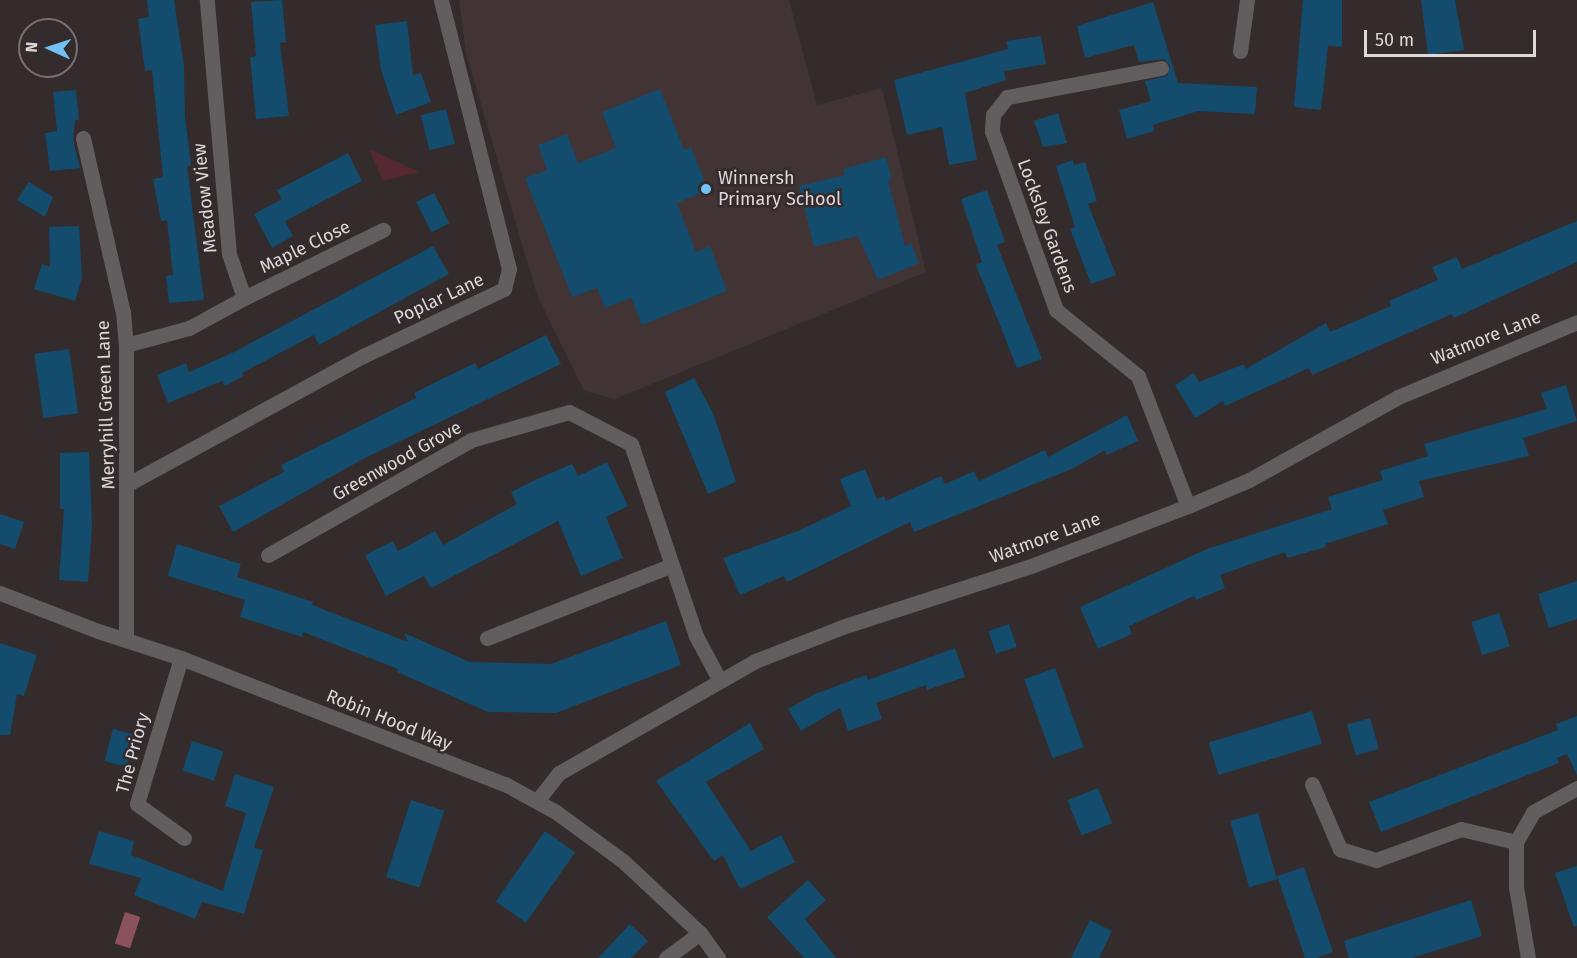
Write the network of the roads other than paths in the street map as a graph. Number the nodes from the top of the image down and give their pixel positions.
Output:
1 (207, 0) edge
2 (441, 0) edge
3 (1247, 0) edge
4 (1240, 51) dead end
5 (1161, 68) dead end
6 (83, 138) dead end
7 (383, 230) dead end
8 (244, 298) junction
9 (1577, 322) edge
10 (126, 345) junction
11 (128, 484) junction
12 (1188, 506) junction
13 (268, 555) dead end
14 (670, 566) junction
15 (0, 592) edge
16 (488, 638) dead end
17 (126, 639) junction
18 (181, 658) junction
19 (719, 679) junction
20 (1312, 784) dead end
21 (1577, 788) edge
22 (537, 801) junction
23 (184, 838) dead end
24 (1516, 842) junction
25 (700, 933) junction
26 (666, 958) edge
27 (718, 958) edge
28 (1528, 958) edge

1 - 8 street, Meadow View
2 - 11 street, Poplar Lane
3 - 4 street
5 - 12 street, Locksley Gardens
6 - 10 street, Merryhill Green Lane
7 - 8 street, Maple Close
8 - 10 street
9 - 12 street, Watmore Lane
10 - 11 street, Merryhill Green Lane
11 - 17 street, Merryhill Green Lane
12 - 19 street, Watmore Lane
13 - 14 street, Greenwood Grove
14 - 16 street
14 - 19 street, Greenwood Grove
15 - 17 street, Robin Hood Way
17 - 18 street, Robin Hood Way
18 - 22 street, Robin Hood Way
18 - 23 street, The Priory
19 - 22 street, Watmore Lane
20 - 24 street
21 - 24 street
22 - 25 street, Robin Hood Way
24 - 28 street
25 - 26 street
25 - 27 street, Robin Hood Way

